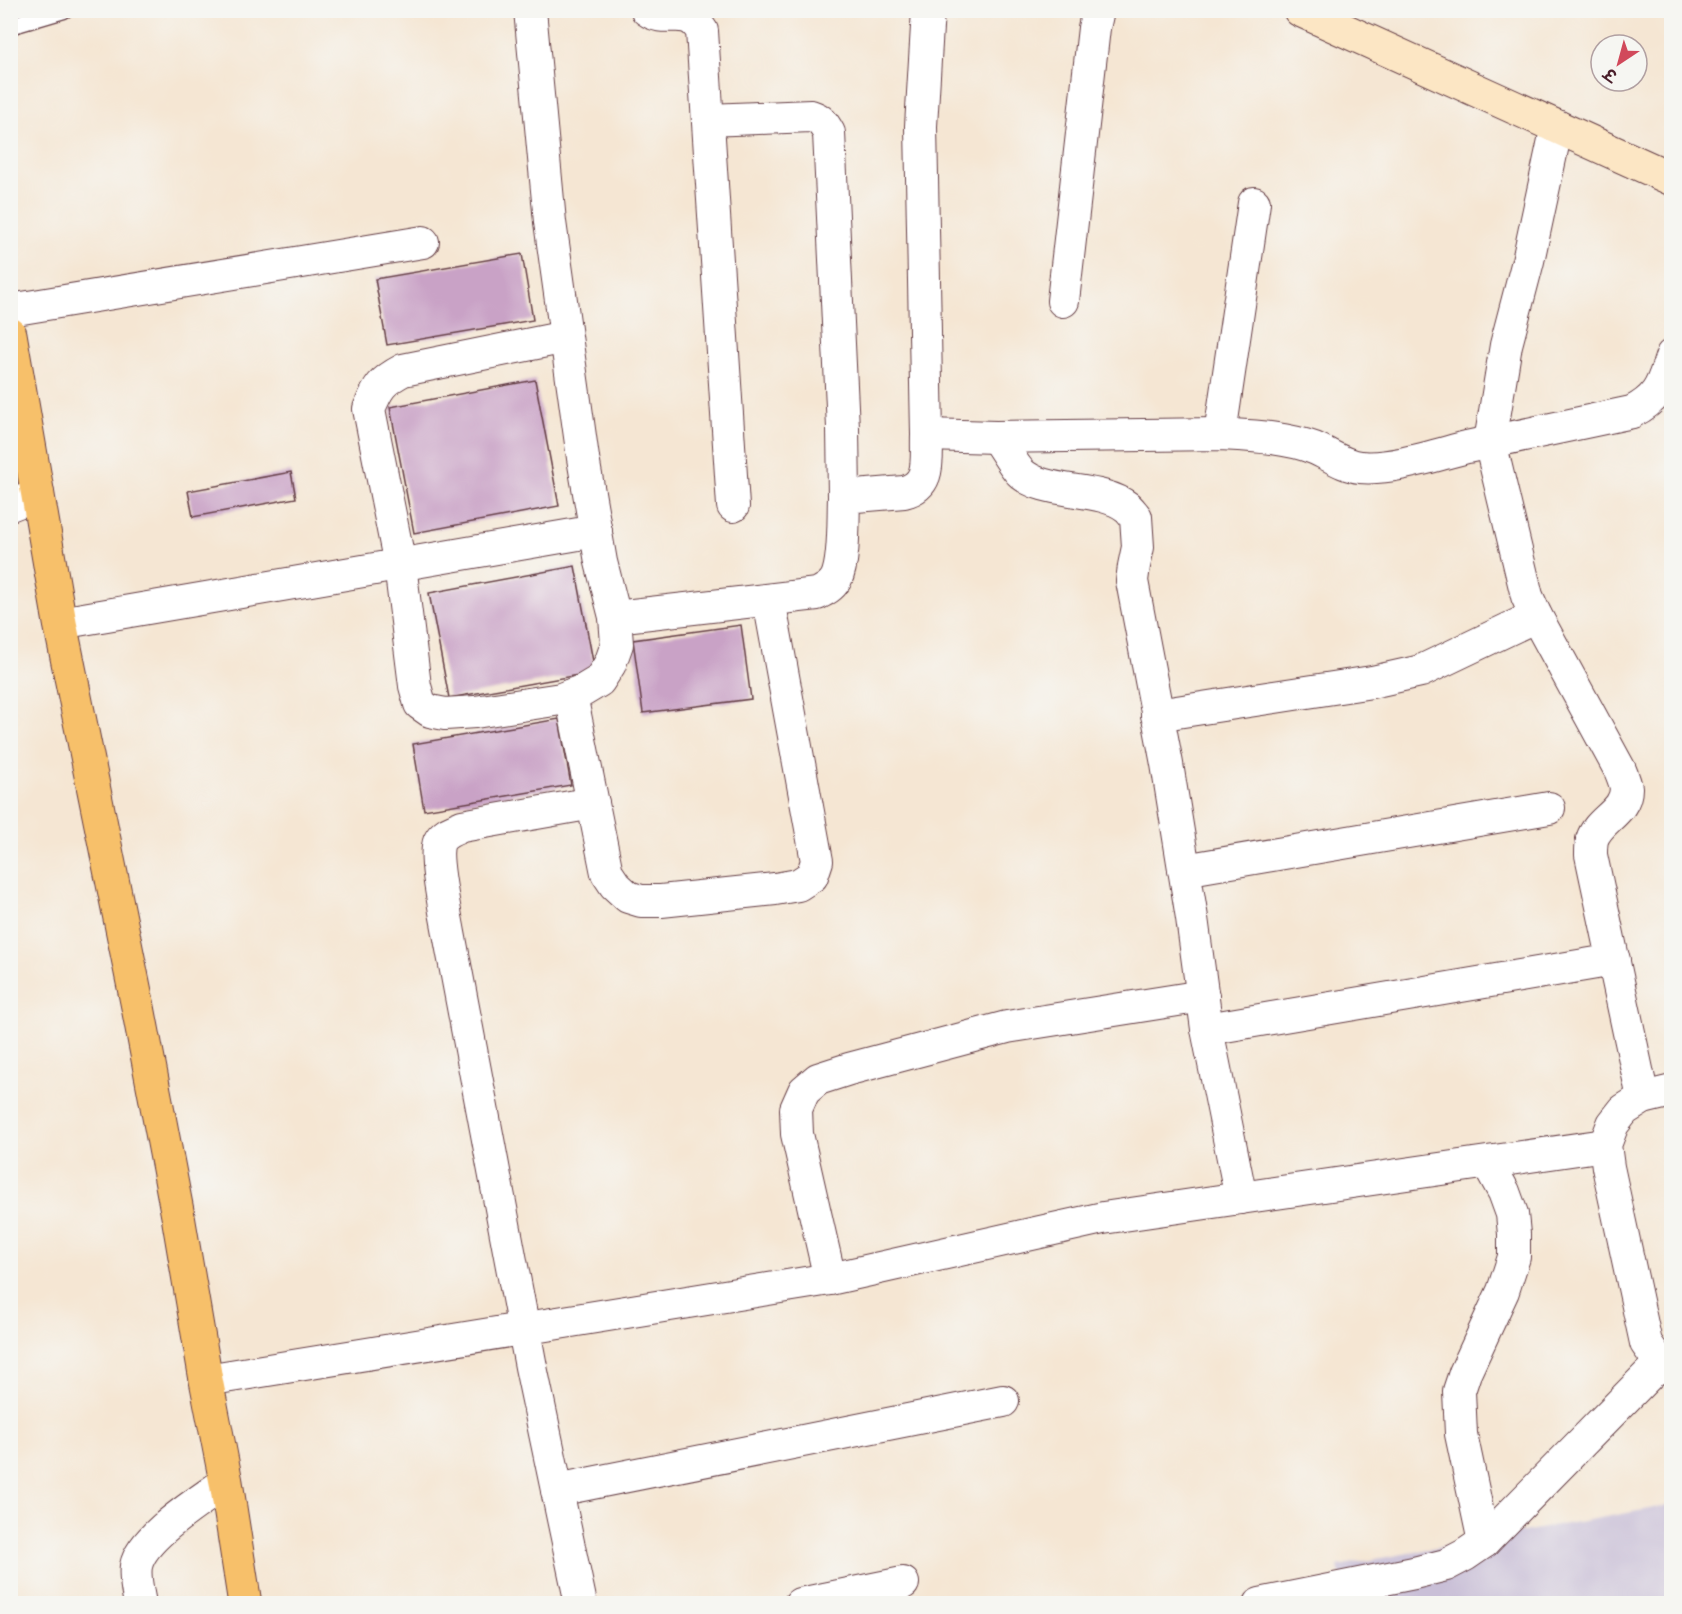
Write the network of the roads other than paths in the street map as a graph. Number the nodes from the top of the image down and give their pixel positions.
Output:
1 (64, 10) edge
2 (530, 10) edge
3 (647, 10) edge
4 (928, 10) edge
5 (1098, 10) edge
6 (1300, 10) edge
7 (10, 26) edge
8 (708, 120) junction
9 (1557, 126) junction
10 (1671, 179) edge
11 (1254, 203) dead end
12 (423, 242) dead end
13 (1063, 301) dead end
14 (10, 310) edge
15 (10, 334) edge
16 (566, 337) junction
17 (1671, 355) edge
18 (1220, 434) junction
19 (927, 435) junction
20 (996, 437) junction
21 (1490, 442) junction
22 (844, 497) junction
23 (24, 500) edge
24 (733, 506) dead end
25 (596, 531) junction
26 (400, 565) junction
27 (770, 600) junction
28 (1536, 616) junction
29 (615, 617) junction
30 (60, 622) junction
31 (571, 695) junction
32 (1157, 715) junction
33 (593, 803) junction
34 (1549, 808) dead end
35 (1184, 870) junction
36 (1614, 960) junction
37 (1203, 996) junction
38 (1207, 1029) junction
39 (1657, 1095) edge
40 (1605, 1145) junction
41 (1488, 1162) junction
42 (1241, 1198) junction
43 (830, 1279) junction
44 (524, 1330) junction
45 (1666, 1367) edge
46 (206, 1380) junction
47 (1003, 1401) dead end
48 (226, 1482) junction
49 (557, 1490) junction
50 (1484, 1542) junction
51 (903, 1583) dead end
52 (140, 1604) edge
53 (245, 1604) edge
54 (581, 1604) edge
55 (800, 1604) edge
56 (1260, 1604) edge

1 - 7 lane
2 - 16 street
3 - 8 street
4 - 19 street
5 - 13 street
6 - 9 main road
8 - 22 street
8 - 24 street
9 - 10 main road
9 - 21 street
11 - 18 street
12 - 14 street
15 - 23 highway
16 - 25 street
16 - 26 street
17 - 21 street
18 - 20 street
18 - 21 street
19 - 20 street
19 - 22 street
20 - 32 street
21 - 28 street
22 - 27 street
23 - 30 highway
25 - 26 street
25 - 29 street
26 - 30 street
26 - 31 street
27 - 29 street
27 - 33 street
28 - 32 street
28 - 36 street
29 - 31 street
30 - 46 highway
31 - 33 street
32 - 35 street
33 - 44 street
34 - 35 street
35 - 37 street
36 - 38 street
36 - 39 street
37 - 38 street
37 - 43 street
38 - 42 street
39 - 40 street
40 - 41 street
40 - 45 street
41 - 42 street
41 - 50 street
42 - 43 street
43 - 44 street
44 - 46 street
44 - 49 street
45 - 50 street
46 - 48 highway
47 - 49 street
48 - 52 street
48 - 53 highway
49 - 54 street
50 - 56 street
51 - 55 street

